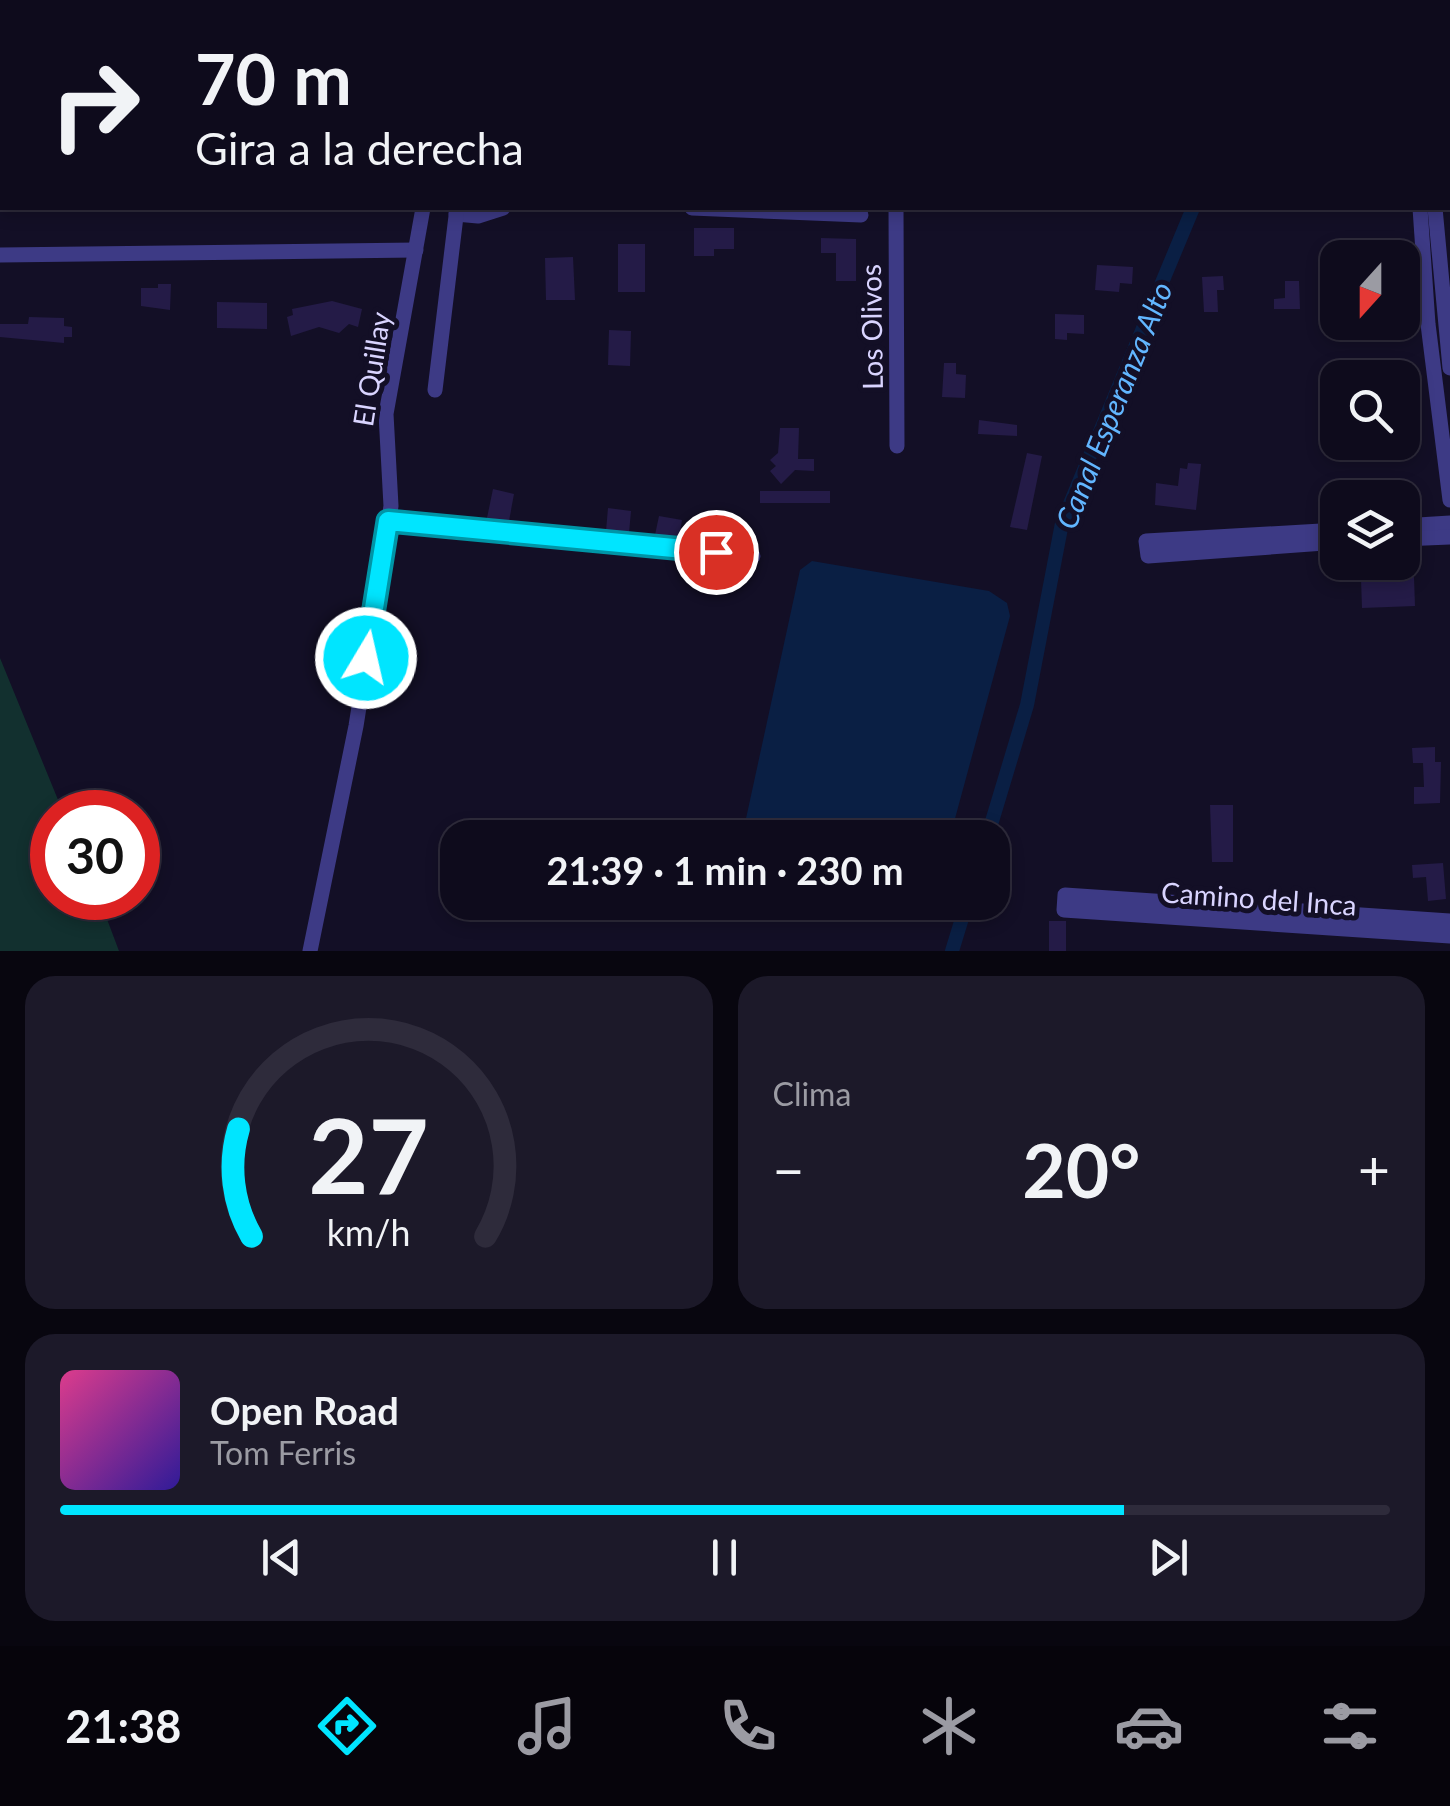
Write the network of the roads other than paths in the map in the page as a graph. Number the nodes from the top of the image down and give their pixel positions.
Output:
1 (423, 210) edge
2 (456, 210) edge
3 (497, 210) edge
4 (740, 210) edge
5 (896, 210) edge
6 (1420, 210) edge
7 (1435, 210) edge
8 (860, 215) dead end
9 (416, 250) junction
10 (0, 255) edge
11 (1450, 368) edge
12 (435, 390) dead end
13 (897, 446) dead end
14 (1450, 500) edge
15 (388, 521) junction
16 (1450, 523) edge
17 (1420, 525) edge
18 (1320, 532) edge
19 (1450, 537) edge
20 (1420, 538) edge
21 (1320, 543) edge
22 (752, 556) dead end
23 (1450, 922) edge
24 (1450, 936) edge
25 (310, 951) edge

1 - 9 street, El Quillay
2 - 3 street
2 - 12 street
4 - 8 street
5 - 13 street, Los Olivos
6 - 14 street
7 - 11 street
9 - 10 street
9 - 15 street, El Quillay
15 - 22 street
15 - 25 street, El Quillay
16 - 17 street
18 - 21 street
19 - 20 street
23 - 24 street, Camino del Inca

